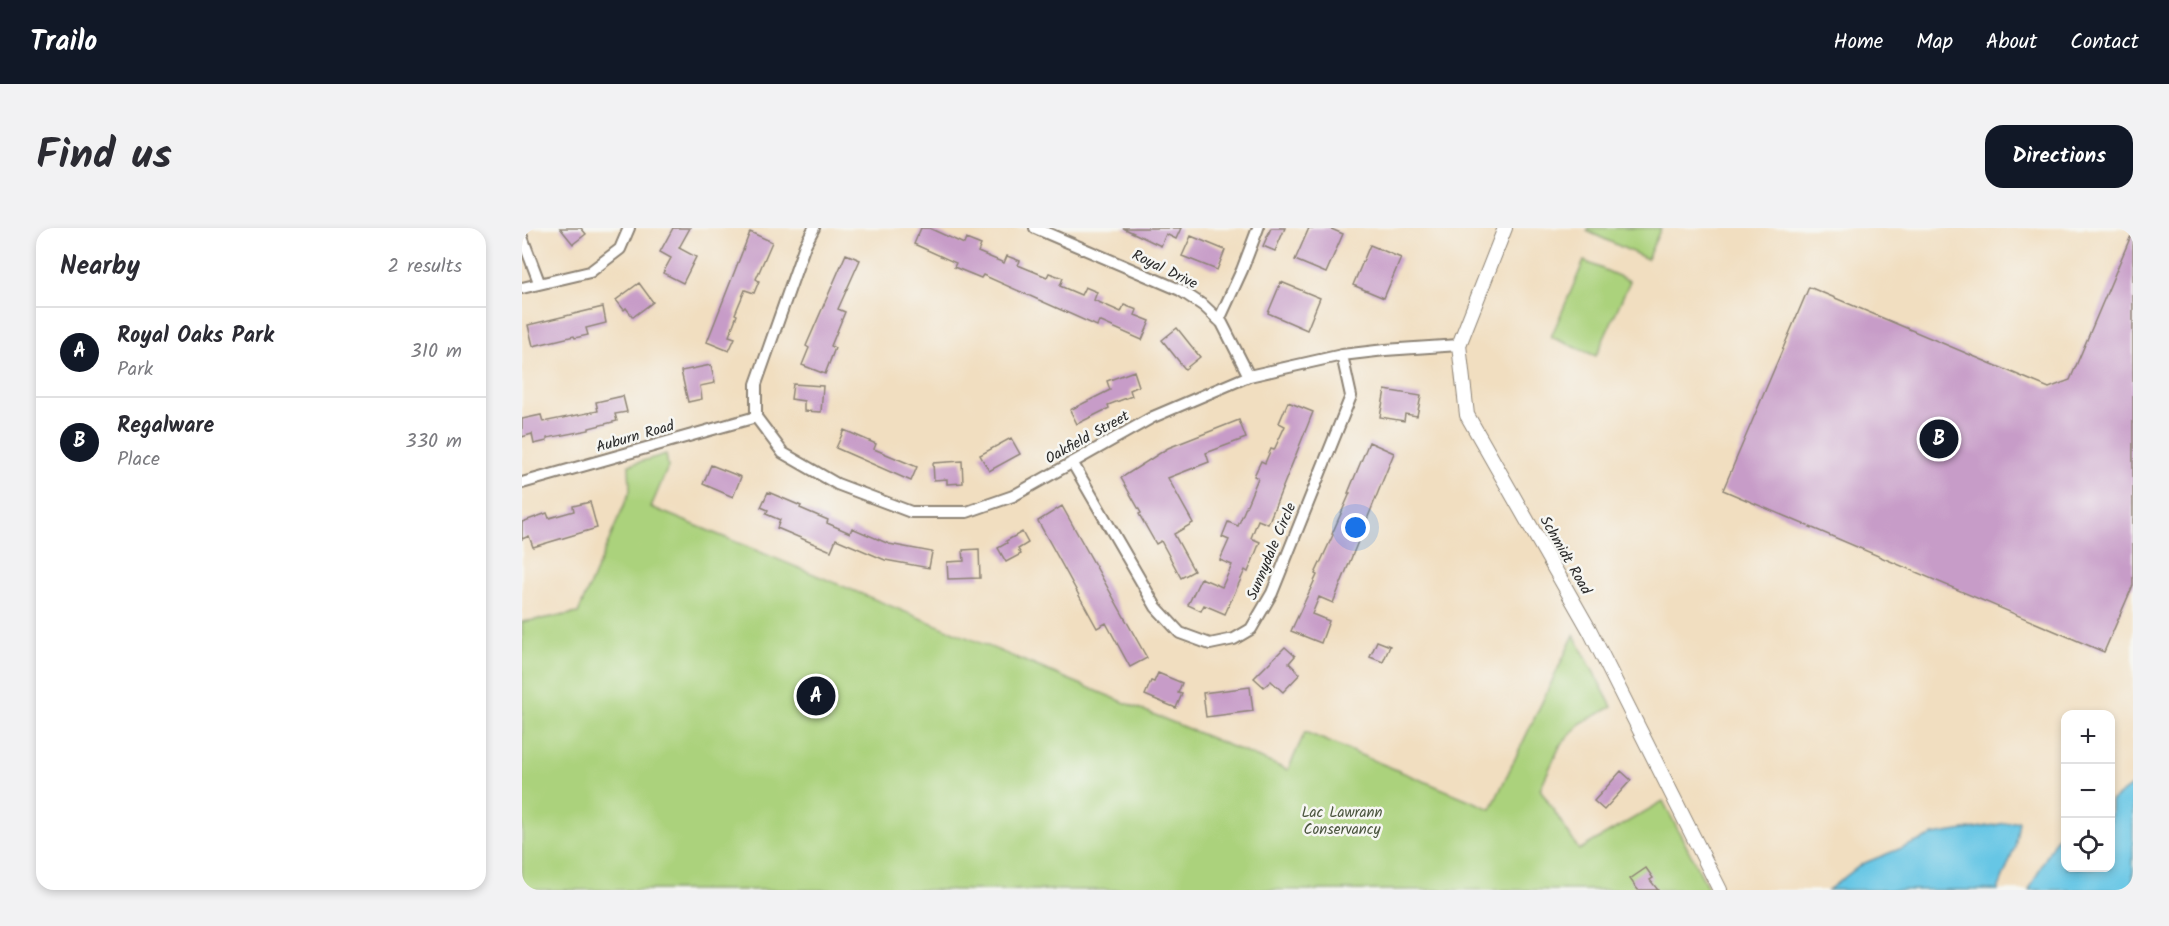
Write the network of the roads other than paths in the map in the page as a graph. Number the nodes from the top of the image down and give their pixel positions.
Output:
1 (629, 228) edge
2 (814, 228) edge
3 (1035, 228) edge
4 (1258, 228) edge
5 (1505, 228) edge
6 (522, 237) edge
7 (539, 282) junction
8 (522, 288) edge
9 (1219, 320) junction
10 (1459, 345) junction
11 (1342, 355) junction
12 (1249, 376) junction
13 (756, 417) junction
14 (1072, 462) junction
15 (522, 483) edge
16 (1720, 890) edge

1 - 7 street
2 - 13 street
3 - 9 street, Royal Drive
4 - 9 street
5 - 10 street, Schmidt Road
6 - 7 street
7 - 8 street
9 - 12 street, Royal Drive
10 - 11 street, Oakfield Street
10 - 16 street, Schmidt Road
11 - 12 street, Oakfield Street
11 - 14 street, Sunnydale Circle
12 - 14 street, Oakfield Street
13 - 14 street, Oakfield Street
13 - 15 street, Auburn Road

